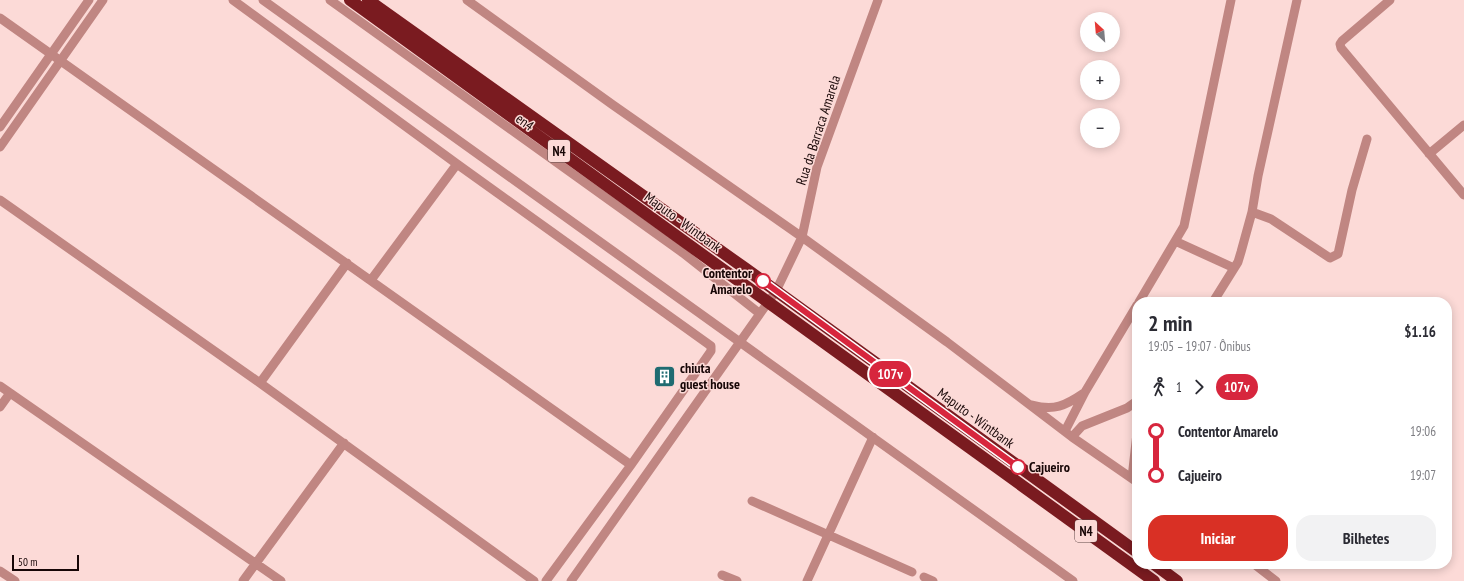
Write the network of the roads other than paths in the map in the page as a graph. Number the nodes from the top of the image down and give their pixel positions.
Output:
1 (89, 0) edge
2 (104, 0) edge
3 (233, 0) edge
4 (263, 0) edge
5 (330, 0) edge
6 (350, 0) edge
7 (368, 0) edge
8 (468, 0) edge
9 (878, 0) edge
10 (1231, 0) edge
11 (1297, 0) edge
12 (1390, 0) edge
13 (0, 18) edge
14 (52, 56) junction
15 (60, 61) junction
16 (1464, 125) edge
17 (0, 127) edge
18 (1367, 139) dead end
19 (0, 147) edge
20 (1429, 154) junction
21 (457, 164) junction
22 (1464, 195) edge
23 (0, 200) edge
24 (1252, 212) junction
25 (802, 237) junction
26 (1175, 241) junction
27 (347, 263) junction
28 (1234, 268) junction
29 (371, 280) junction
30 (776, 291) junction
31 (1142, 297) edge
32 (1216, 297) edge
33 (769, 302) junction
34 (1132, 313) edge
35 (759, 314) junction
36 (740, 342) junction
37 (260, 383) junction
38 (0, 386) edge
39 (1085, 392) junction
40 (10, 393) junction
41 (1026, 403) junction
42 (1132, 404) edge
43 (0, 407) edge
44 (1064, 431) junction
45 (873, 437) junction
46 (1072, 437) junction
47 (344, 443) junction
48 (631, 465) junction
49 (1132, 479) edge
50 (752, 501) dead end
51 (827, 535) junction
52 (1132, 548) edge
53 (256, 562) junction
54 (1132, 565) edge
55 (1137, 569) edge
56 (1161, 569) edge
57 (1260, 569) edge
58 (0, 571) edge
59 (912, 572) dead end
60 (722, 574) dead end
61 (924, 577) dead end
62 (15, 581) edge
63 (243, 581) edge
64 (281, 581) edge
65 (534, 581) edge
66 (546, 581) edge
67 (571, 581) edge
68 (737, 581) edge
69 (807, 581) edge
70 (934, 581) edge
71 (1073, 581) edge
72 (1154, 581) edge
73 (1177, 581) edge
74 (1276, 581) edge

1 - 14 street
2 - 15 street
3 - 21 street
4 - 36 street
5 - 35 street, en4
6 - 33 highway, Maputo - Wintbank / N4
7 - 30 highway, Maputo - Wintbank / N4
8 - 25 street
9 - 25 street, Rua da Barraca Amarela
10 - 26 street
11 - 24 street
12 - 20 street
13 - 14 street
14 - 15 street
14 - 17 street
15 - 19 street
15 - 27 street
16 - 20 street
18 - 24 street
20 - 22 street
21 - 29 street
21 - 48 street
23 - 37 street
24 - 28 street
25 - 30 street, Rua da Barraca Amarela
25 - 41 street
26 - 28 street
26 - 31 street
27 - 29 street
27 - 37 street
28 - 32 street
29 - 48 street
30 - 33 street, Rua da Barraca Amarela
30 - 52 highway, Maputo - Wintbank / N4
33 - 35 street, Rua da Barraca Amarela
33 - 54 highway, Maputo - Wintbank / N4
34 - 39 street
35 - 36 street, Rua da Barraca Amarela
36 - 45 street
36 - 67 street, Rua da Barraca Amarela
37 - 47 street
38 - 40 street
39 - 41 street
39 - 44 street
40 - 43 street
40 - 53 street
41 - 44 street
42 - 46 street
44 - 46 street
45 - 51 street
45 - 71 street
46 - 49 street
47 - 53 street
47 - 65 street
48 - 66 street
50 - 51 street
51 - 59 street
51 - 69 street
53 - 63 street
53 - 64 street
55 - 72 highway, Maputo - Wintbank / N4
56 - 73 highway
57 - 74 street
58 - 62 street
60 - 68 street
61 - 70 street

